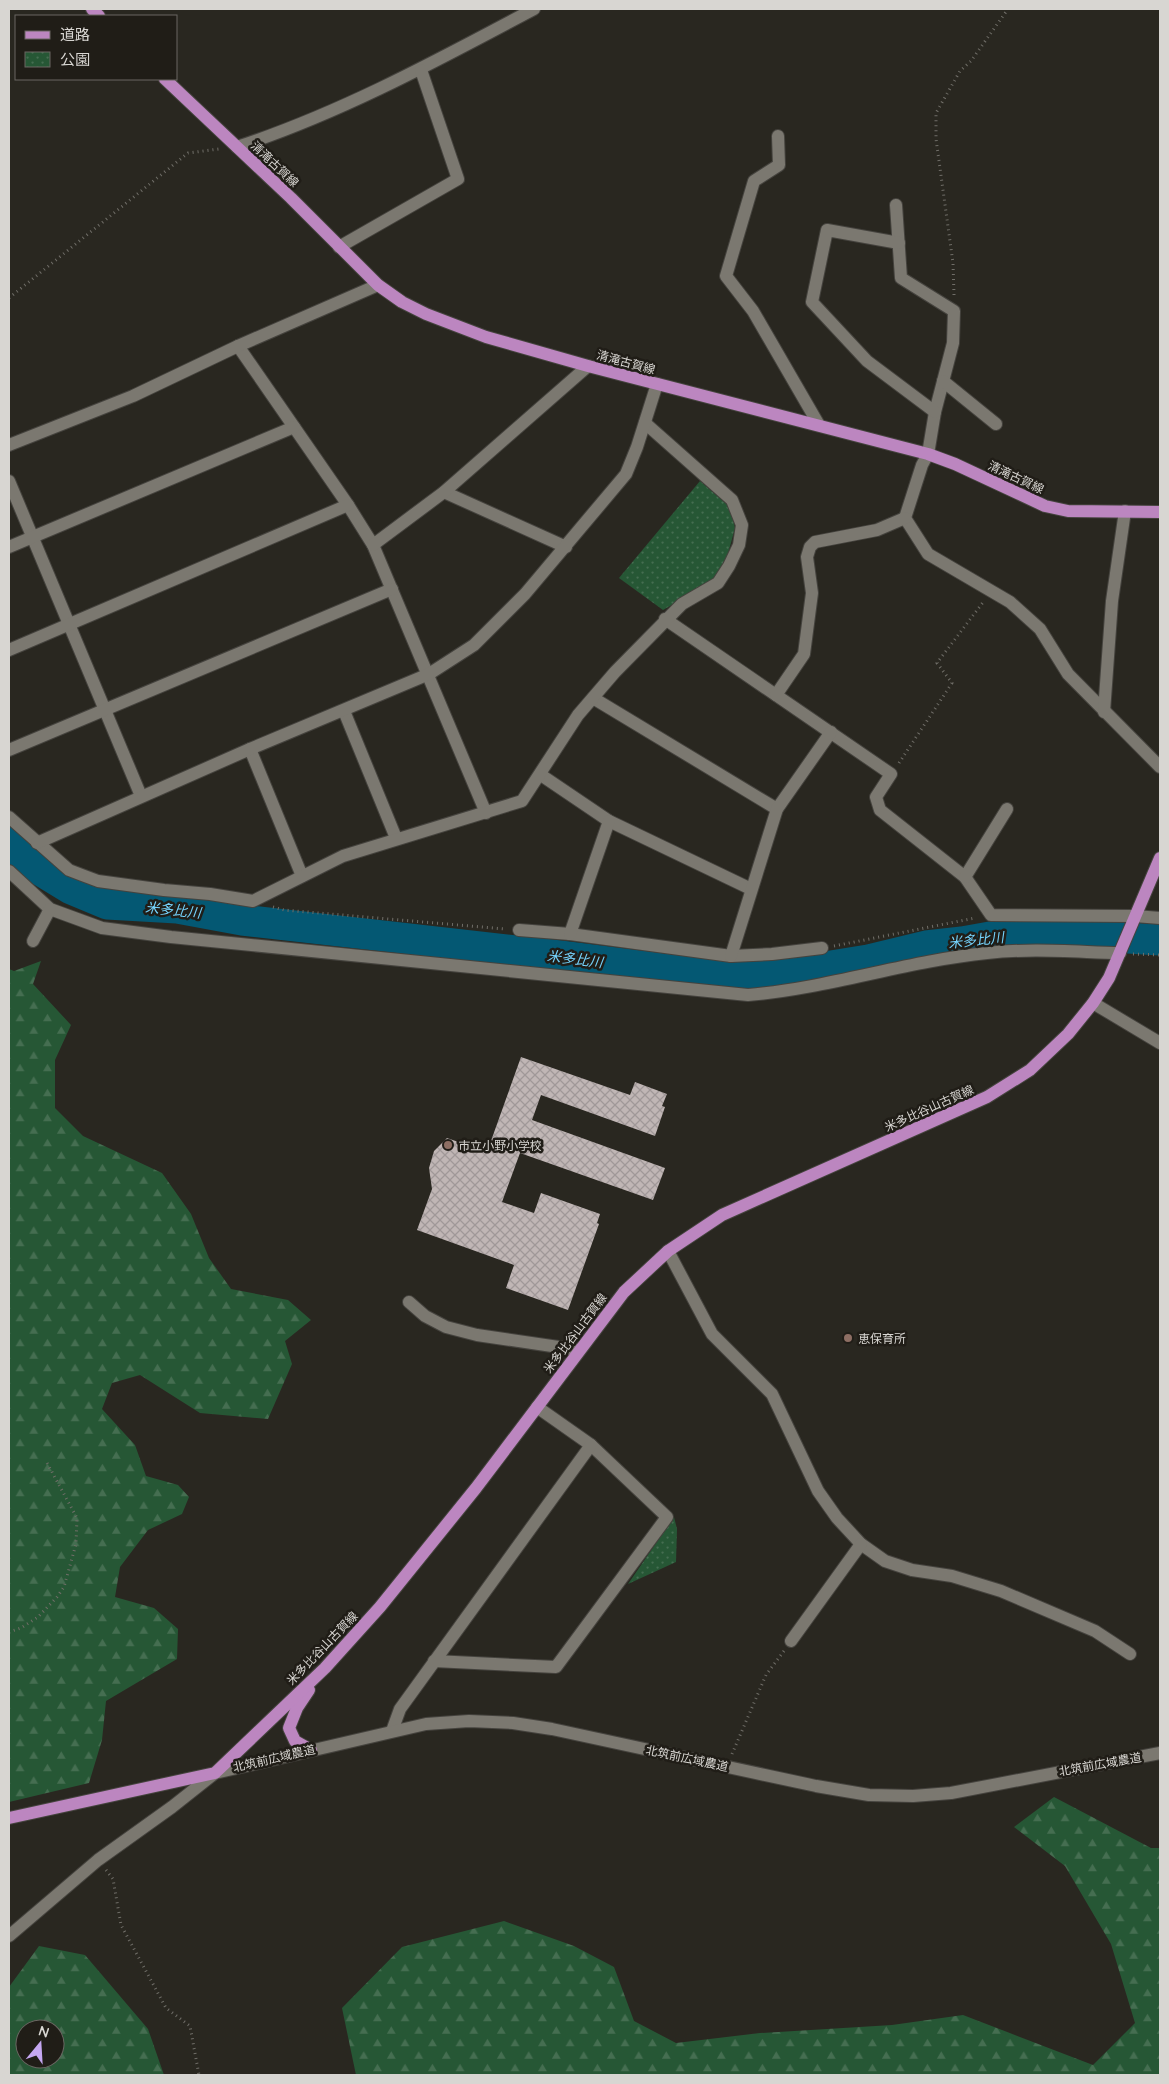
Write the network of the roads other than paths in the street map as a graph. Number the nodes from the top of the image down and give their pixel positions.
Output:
1 (534, 9) edge
2 (420, 70) junction
3 (166, 80) edge
4 (778, 136) dead end
5 (237, 147) junction
6 (896, 204) dead end
7 (899, 243) junction
8 (338, 247) junction
9 (378, 285) junction
10 (238, 346) junction
11 (588, 366) junction
12 (943, 381) junction
13 (657, 384) junction
14 (935, 412) junction
15 (645, 423) junction
16 (996, 424) dead end
17 (819, 425) junction
18 (294, 427) junction
19 (9, 445) edge
20 (928, 454) junction
21 (9, 481) edge
22 (444, 492) junction
23 (348, 505) junction
24 (1125, 511) junction
25 (1160, 512) edge
26 (905, 518) junction
27 (32, 537) junction
28 (373, 545) junction
29 (9, 547) edge
30 (566, 547) junction
31 (392, 589) junction
32 (665, 619) junction
33 (69, 623) junction
34 (9, 650) edge
35 (429, 674) junction
36 (776, 695) junction
37 (593, 698) junction
38 (106, 709) junction
39 (344, 711) junction
40 (1104, 712) junction
41 (832, 732) junction
42 (250, 749) junction
43 (9, 750) edge
44 (1160, 767) edge
45 (540, 776) junction
46 (142, 796) junction
47 (777, 809) junction
48 (1008, 809) dead end
49 (486, 813) junction
50 (9, 817) edge
51 (609, 821) junction
52 (396, 838) junction
53 (37, 843) junction
54 (1160, 858) edge
55 (9, 871) edge
56 (302, 876) junction
57 (964, 877) junction
58 (752, 889) junction
59 (50, 909) junction
60 (1160, 918) edge
61 (1134, 919) junction
62 (518, 930) road end
63 (570, 934) junction
64 (33, 941) dead end
65 (822, 948) road end
66 (1120, 953) junction
67 (731, 956) junction
68 (1093, 1003) junction
69 (1160, 1043) edge
70 (668, 1251) junction
71 (409, 1302) dead end
72 (579, 1350) junction
73 (537, 1407) junction
74 (591, 1445) junction
75 (861, 1544) junction
76 (791, 1641) road end
77 (1130, 1654) dead end
78 (434, 1661) junction
79 (325, 1668) junction
80 (392, 1732) junction
81 (310, 1750) junction
82 (1160, 1753) edge
83 (215, 1773) junction
84 (9, 1818) edge
85 (9, 1936) edge

1 - 2 street
2 - 5 street
2 - 8 street
3 - 5 main road, 清滝古賀線
4 - 17 street
5 - 8 main road, 清滝古賀線
6 - 7 street
7 - 12 street
7 - 14 street
8 - 9 main road, 清滝古賀線
9 - 10 street
9 - 11 main road, 清滝古賀線
10 - 18 street
10 - 19 street
11 - 13 main road, 清滝古賀線
11 - 22 street
12 - 14 street
12 - 16 street
13 - 15 street
13 - 17 main road, 清滝古賀線
14 - 20 street
15 - 30 street
15 - 32 street
17 - 20 main road, 清滝古賀線
18 - 23 street
18 - 27 street
20 - 24 main road, 清滝古賀線
20 - 26 street
21 - 27 street
22 - 28 street
22 - 30 street
23 - 28 street
23 - 33 street
24 - 25 main road, 清滝古賀線
24 - 40 street
26 - 36 street
26 - 40 street
27 - 29 street
27 - 33 street
28 - 31 street
30 - 35 street
31 - 35 street
31 - 38 street
32 - 36 street
32 - 37 street
33 - 34 street
33 - 38 street
35 - 39 street
35 - 49 street
36 - 41 street
37 - 45 street
37 - 47 street
38 - 43 street
38 - 46 street
39 - 42 street
39 - 52 street
40 - 44 street
41 - 47 street
41 - 57 street
42 - 46 street
42 - 56 street
45 - 49 street
45 - 51 street
46 - 53 street
47 - 58 street
48 - 57 street
49 - 52 street
50 - 53 street
51 - 58 street
51 - 63 street
52 - 56 street
53 - 56 street
54 - 61 main road, 米多比谷山古賀線
55 - 59 street
57 - 61 street
58 - 67 street
59 - 64 street
59 - 66 street
60 - 61 street
61 - 66 main road, 米多比谷山古賀線
62 - 63 street
63 - 67 street
65 - 67 street
66 - 68 main road, 米多比谷山古賀線
68 - 69 street
68 - 70 main road, 米多比谷山古賀線
70 - 72 main road, 米多比谷山古賀線
70 - 75 street
71 - 72 street
72 - 73 main road, 米多比谷山古賀線
73 - 74 street
73 - 79 main road, 米多比谷山古賀線
74 - 78 street
74 - 78 street
75 - 76 street
75 - 77 street
78 - 80 street
79 - 81 main road
79 - 83 main road, 米多比谷山古賀線
80 - 81 street, 北筑前広域農道
80 - 82 street, 北筑前広域農道
81 - 83 street, 北筑前広域農道
83 - 84 main road
83 - 85 street

